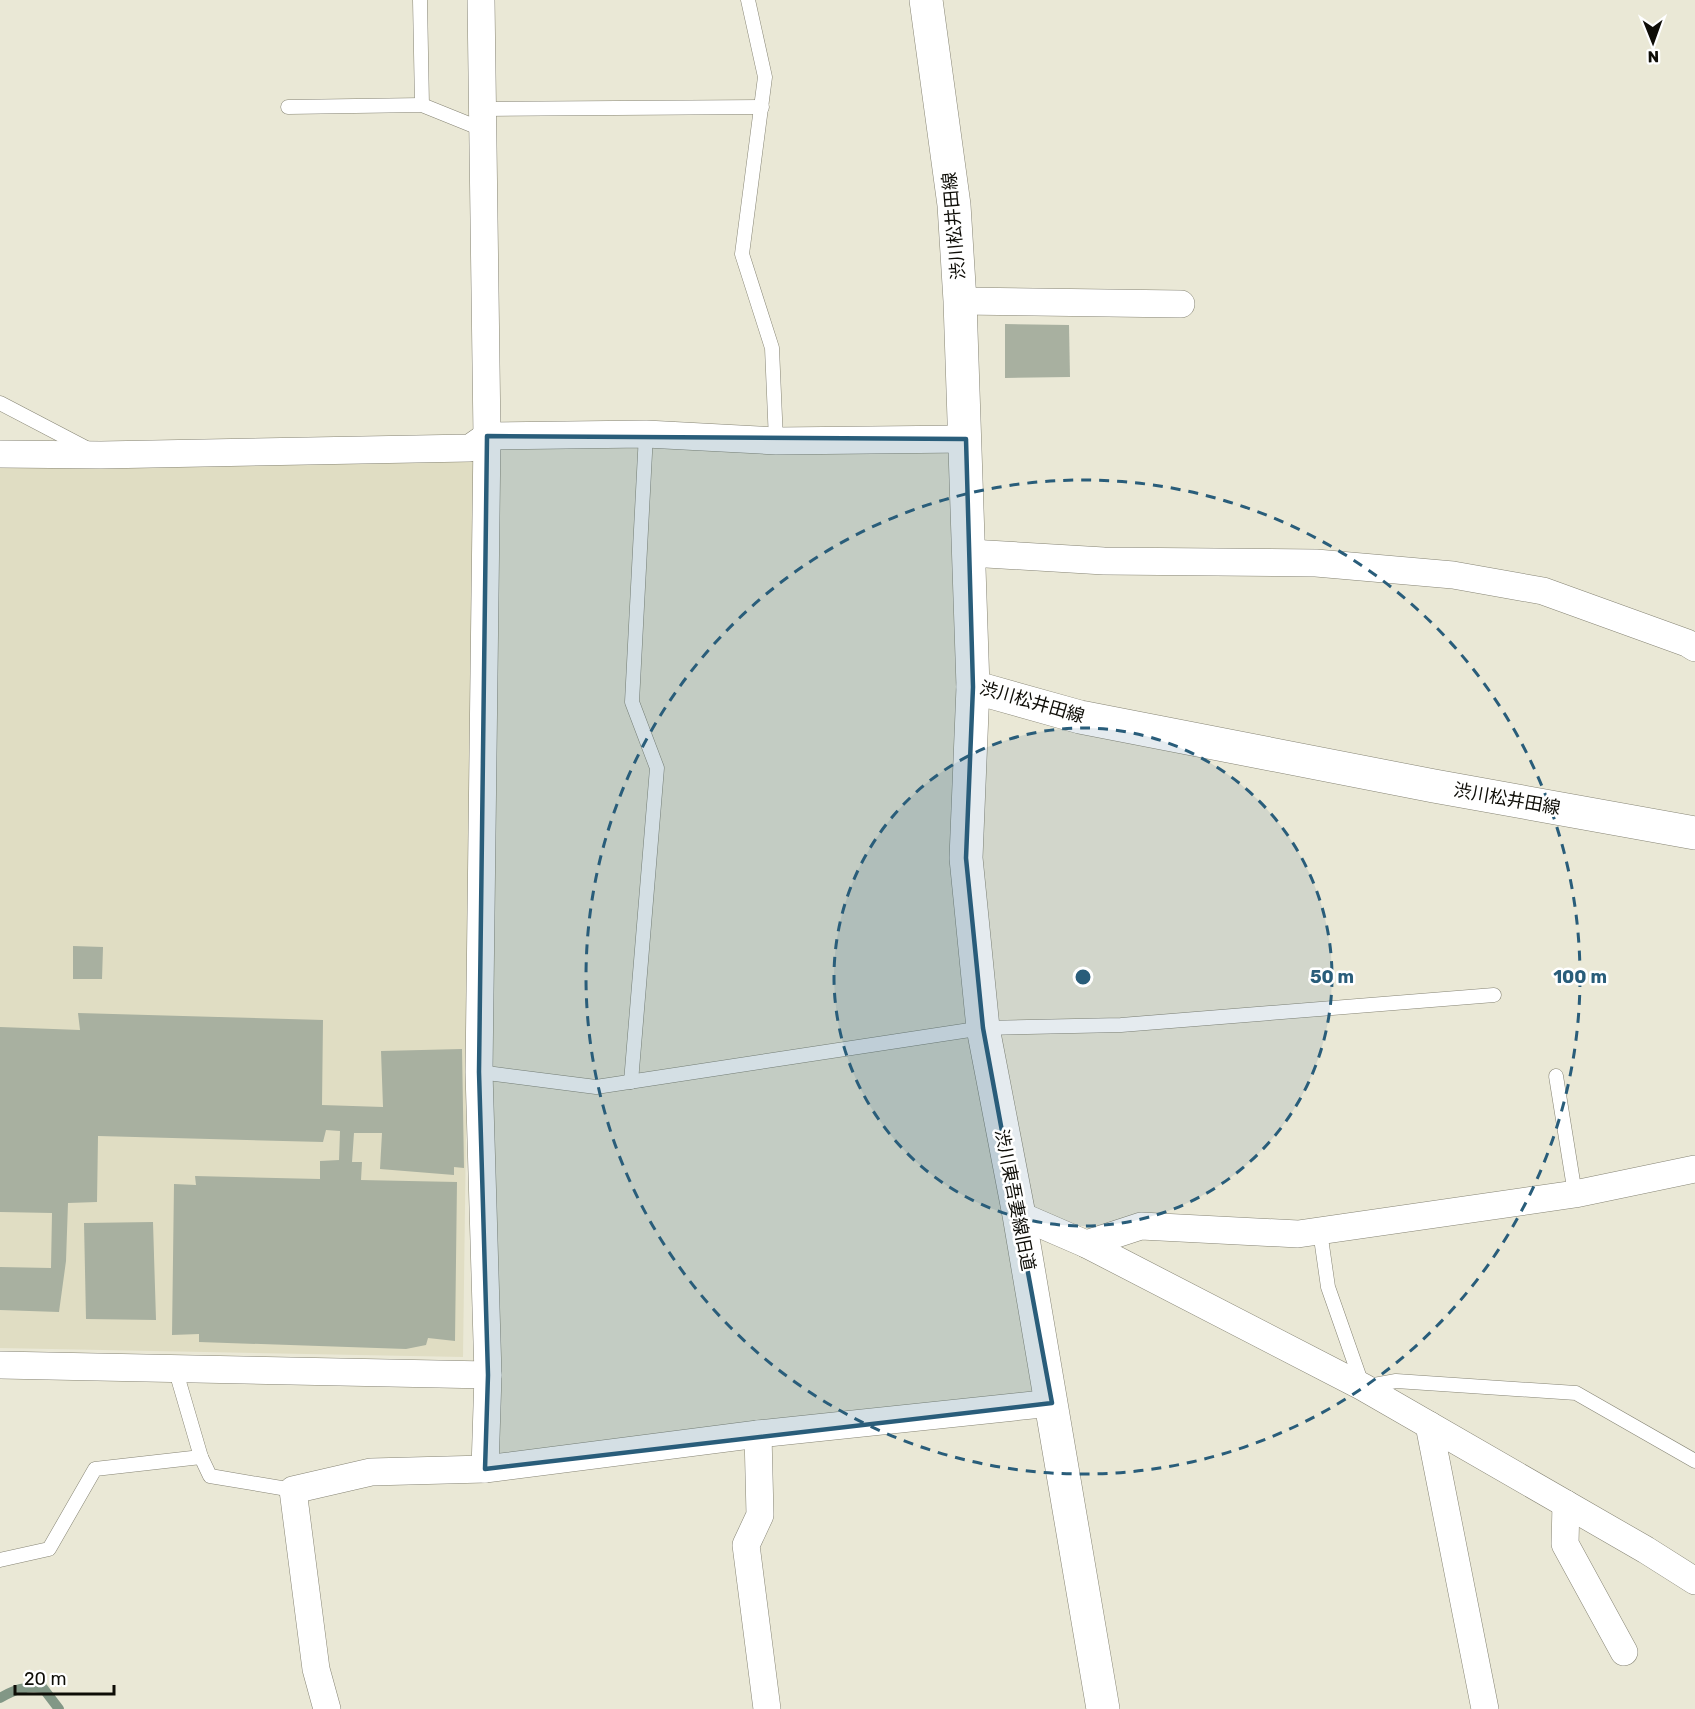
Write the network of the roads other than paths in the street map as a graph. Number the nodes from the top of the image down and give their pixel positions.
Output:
1 (420, 0) edge
2 (481, 0) edge
3 (748, 0) edge
4 (926, 0) edge
5 (422, 105) junction
6 (288, 107) dead end
7 (762, 107) junction
8 (484, 120) junction
9 (960, 301) junction
10 (1180, 304) dead end
11 (0, 403) edge
12 (646, 434) junction
13 (487, 436) junction
14 (966, 439) junction
15 (776, 441) junction
16 (0, 454) edge
17 (101, 455) junction
18 (970, 553) junction
19 (1695, 648) edge
20 (973, 687) junction
21 (1695, 833) edge
22 (1494, 995) dead end
23 (983, 1028) junction
24 (479, 1072) junction
25 (1556, 1076) dead end
26 (631, 1082) junction
27 (1695, 1169) edge
28 (1575, 1194) junction
29 (1019, 1215) junction
30 (1320, 1231) junction
31 (1086, 1244) junction
32 (0, 1365) edge
33 (175, 1368) junction
34 (488, 1375) junction
35 (1363, 1387) junction
36 (1052, 1403) junction
37 (1429, 1425) junction
38 (758, 1434) junction
39 (201, 1457) junction
40 (1695, 1461) edge
41 (485, 1469) junction
42 (292, 1490) junction
43 (1566, 1504) junction
44 (0, 1560) edge
45 (1695, 1581) edge
46 (1624, 1652) dead end
47 (327, 1709) edge
48 (767, 1709) edge
49 (1103, 1709) edge
50 (1485, 1709) edge

1 - 5 lane
2 - 8 street
3 - 7 lane
4 - 9 main road, 渋川松井田線
5 - 6 lane
5 - 8 lane
7 - 8 lane
7 - 15 lane
8 - 13 street
9 - 10 street
9 - 14 main road, 渋川松井田線
11 - 17 lane
12 - 13 street
12 - 15 street
12 - 26 lane
13 - 17 street
13 - 24 street
14 - 15 street
14 - 18 main road, 渋川松井田線
16 - 17 street
18 - 19 street
18 - 20 main road, 渋川松井田線
20 - 21 main road, 渋川松井田線
20 - 23 main road, 渋川東吾妻線旧道
22 - 23 lane
23 - 26 lane
23 - 29 main road, 渋川東吾妻線旧道
24 - 26 lane
24 - 34 street
25 - 28 lane
27 - 28 street
28 - 30 street
29 - 31 street
29 - 36 main road, 渋川東吾妻線旧道
30 - 31 street
30 - 35 lane
31 - 35 street
32 - 33 street
33 - 34 street
33 - 39 lane
34 - 41 street
35 - 37 street
35 - 40 lane
36 - 38 street
36 - 49 main road, 渋川東吾妻線旧道
37 - 43 street
37 - 50 street
38 - 41 street
38 - 48 street
39 - 42 lane
39 - 44 lane
41 - 42 street
42 - 47 street
43 - 45 street
43 - 46 street

